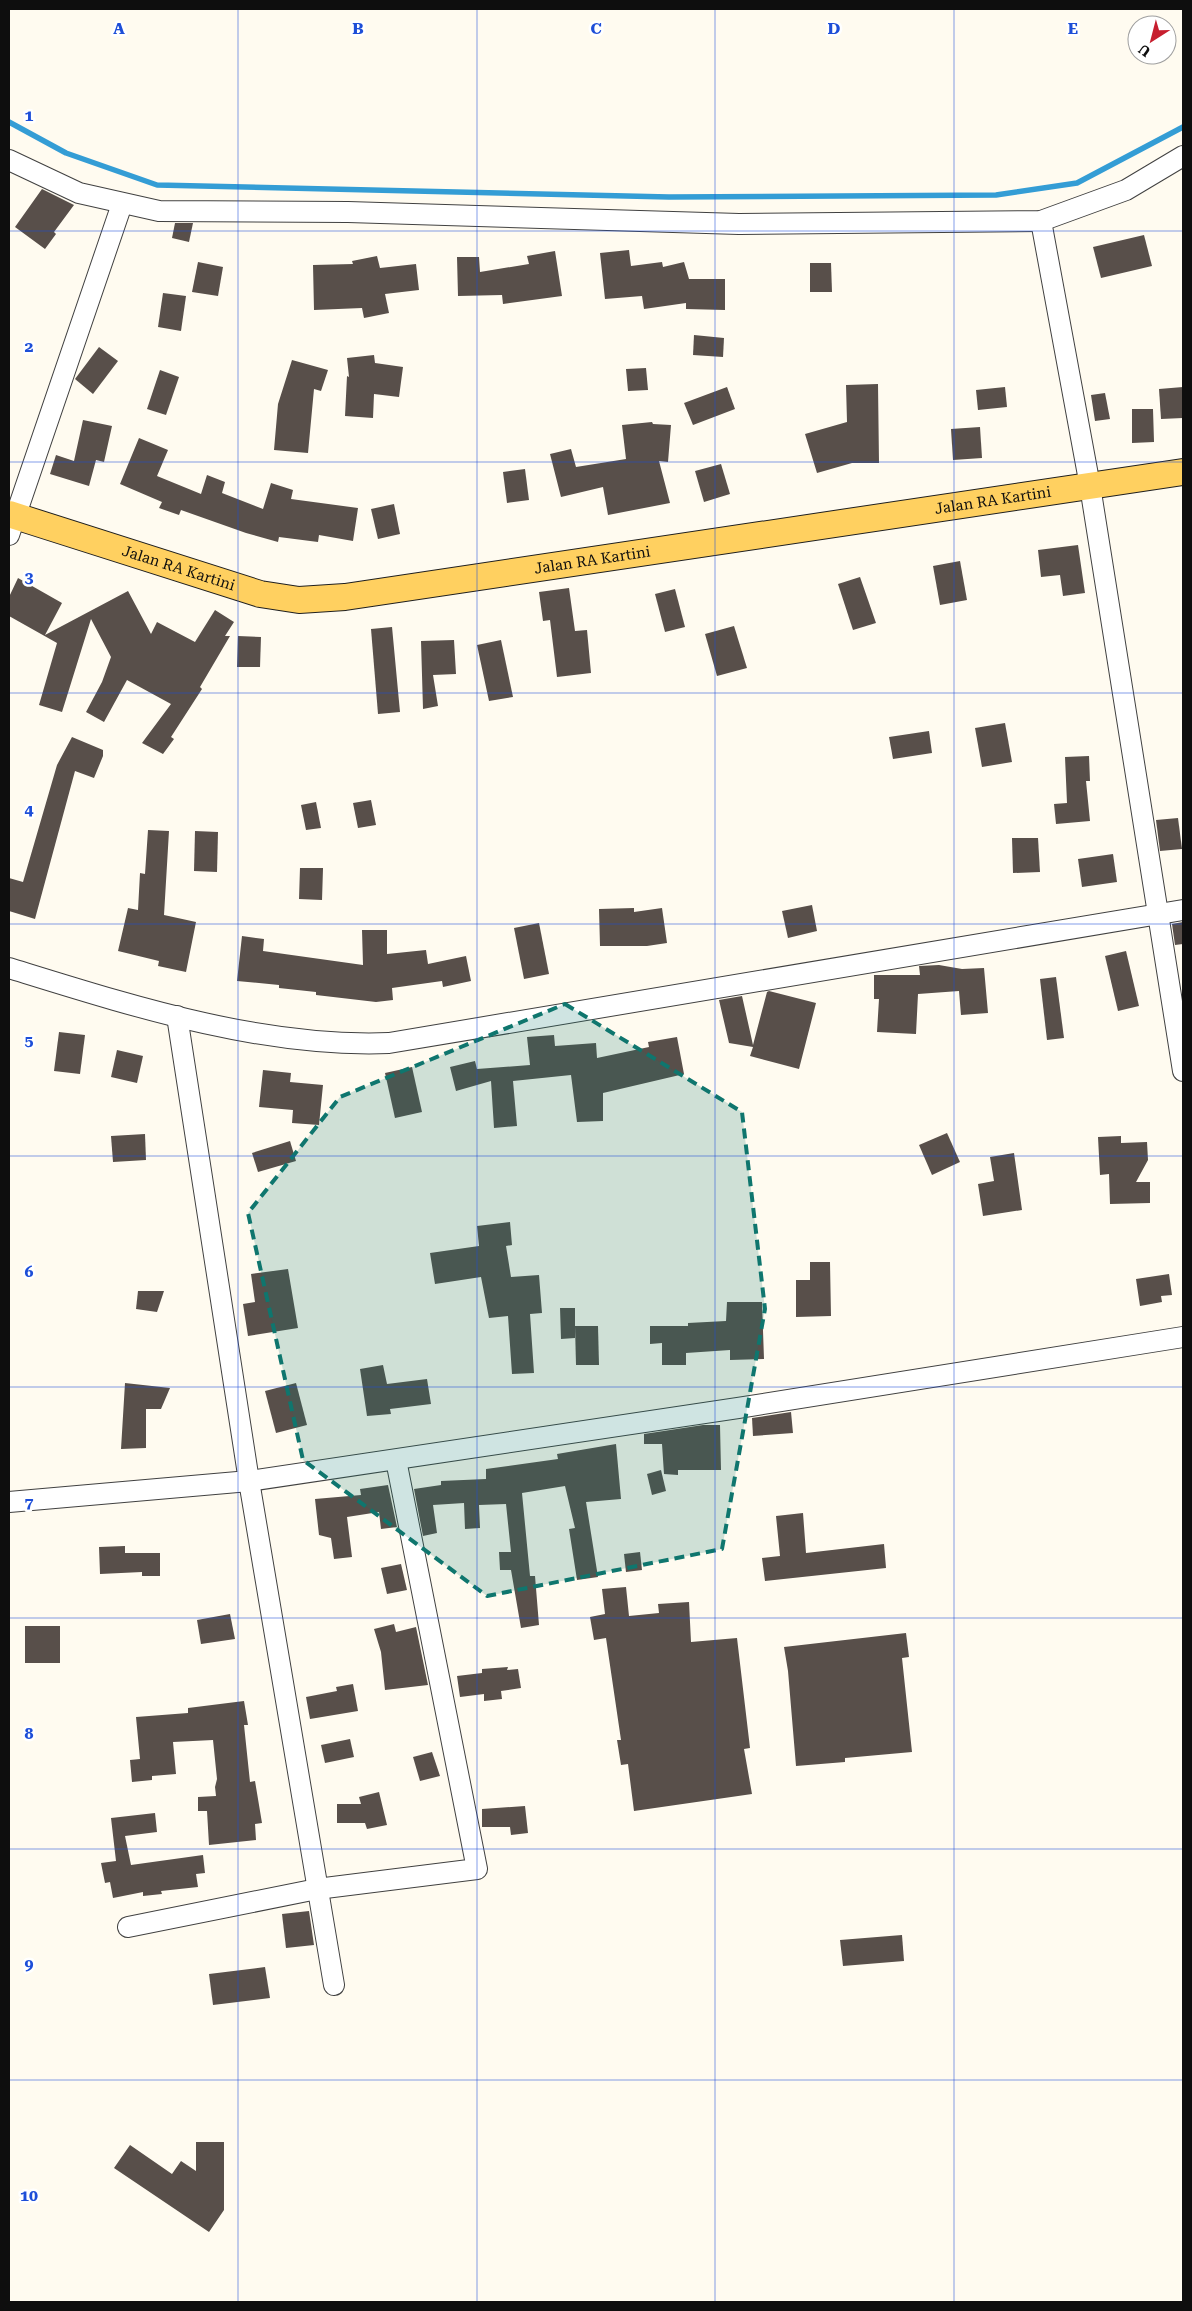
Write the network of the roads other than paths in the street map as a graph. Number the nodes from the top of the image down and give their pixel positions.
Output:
1 (1183, 156) edge
2 (9, 160) edge
3 (122, 204) junction
4 (1041, 221) junction
5 (1183, 472) edge
6 (1090, 486) junction
7 (11, 522) edge
8 (1183, 910) edge
9 (1158, 914) junction
10 (9, 968) edge
11 (178, 1016) junction
12 (1183, 1071) edge
13 (1183, 1337) edge
14 (396, 1460) junction
15 (249, 1481) junction
16 (9, 1502) edge
17 (317, 1890) junction
18 (128, 1927) dead end
19 (334, 1985) dead end

1 - 4 street
2 - 3 street
3 - 4 street
3 - 7 street
4 - 6 street
5 - 6 main road, Jalan RA Kartini
6 - 7 main road, Jalan RA Kartini
6 - 9 street
8 - 9 street
9 - 11 street
9 - 12 street
10 - 11 street
11 - 15 street
13 - 14 street
14 - 15 street
14 - 17 street
15 - 16 street
15 - 17 street
17 - 18 street
17 - 19 street

